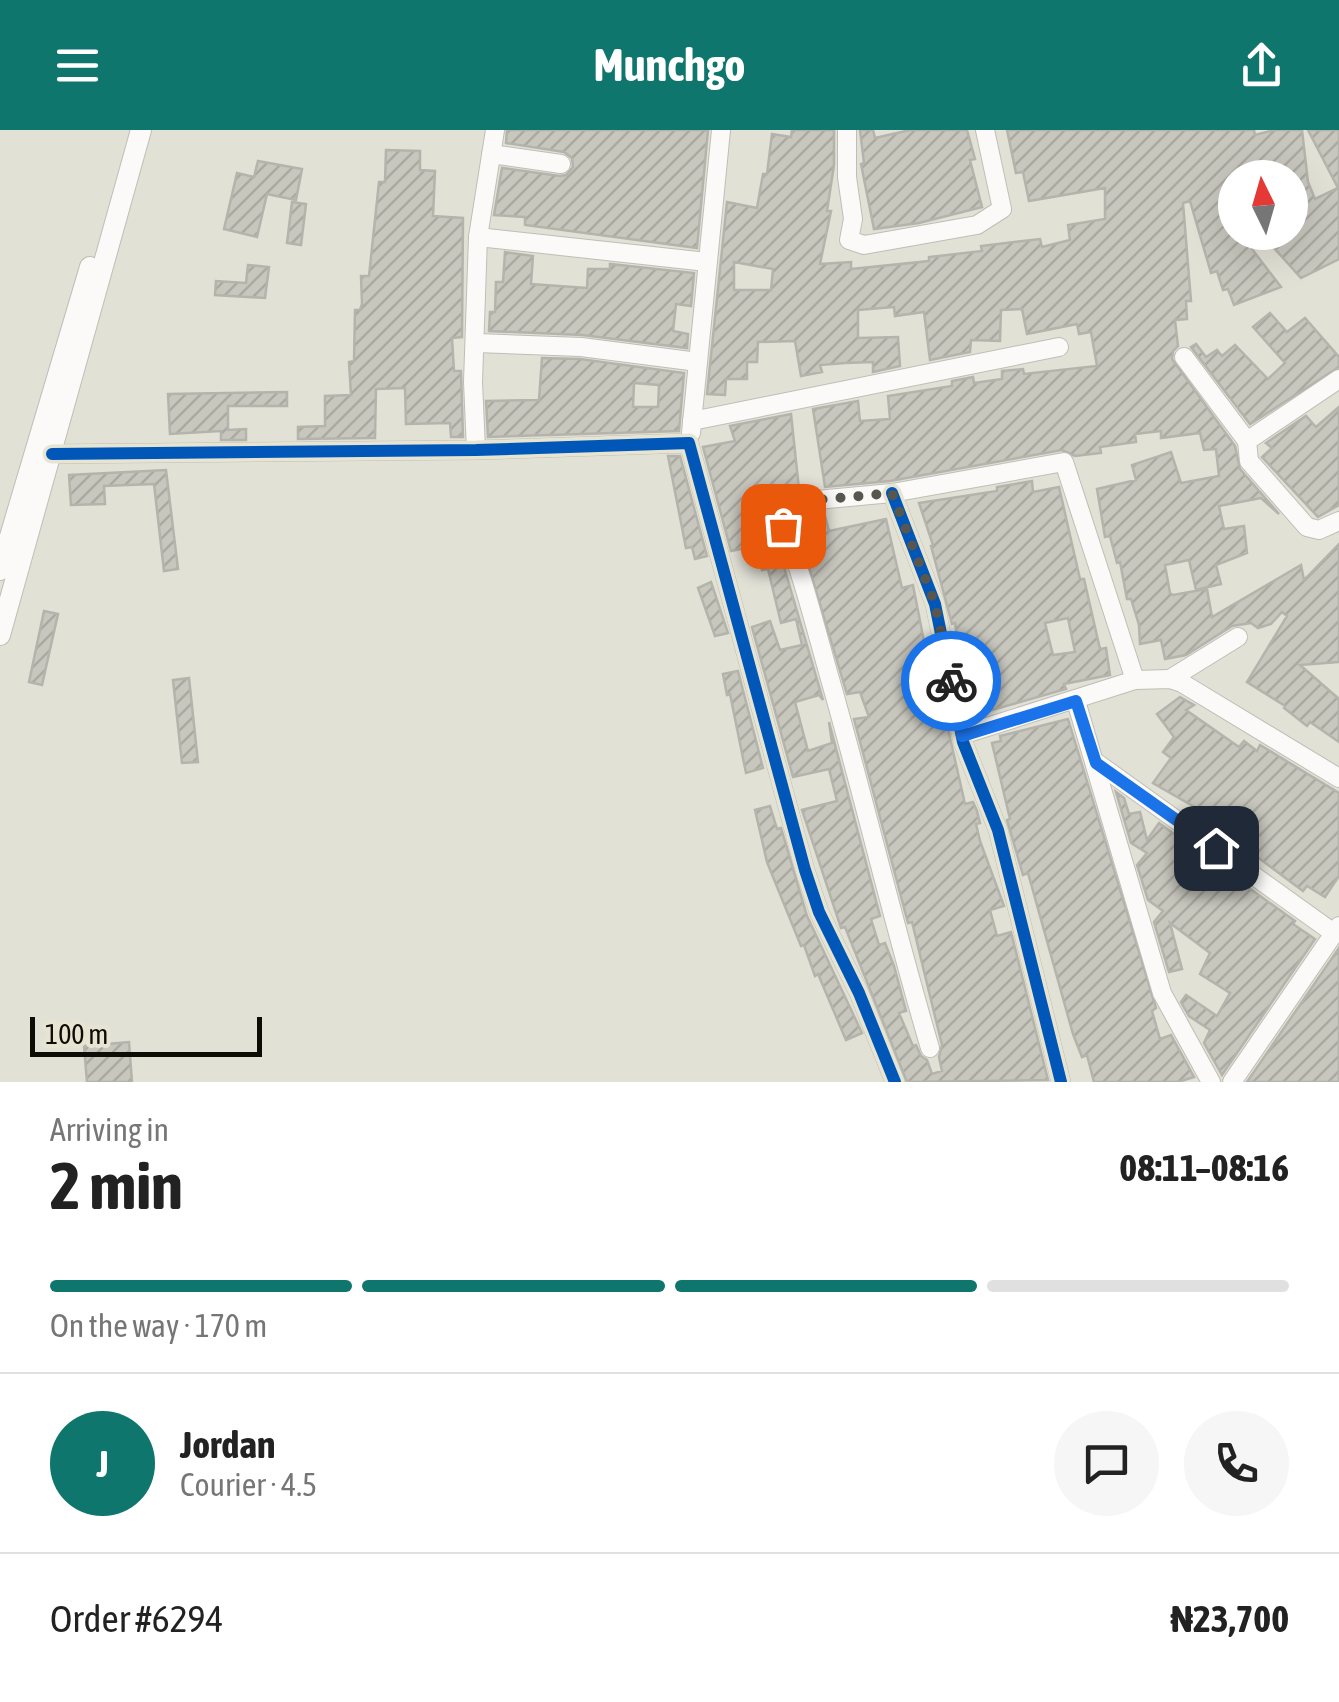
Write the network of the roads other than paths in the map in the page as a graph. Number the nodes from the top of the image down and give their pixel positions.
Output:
1 (128, 130) edge
2 (141, 130) edge
3 (495, 130) edge
4 (721, 130) edge
5 (847, 130) edge
6 (985, 130) edge
7 (492, 154) junction
8 (561, 164) dead end
9 (478, 237) junction
10 (707, 262) junction
11 (476, 343) junction
12 (1058, 346) dead end
13 (1184, 358) dead end
14 (698, 362) junction
15 (1339, 379) edge
16 (692, 421) junction
17 (1247, 441) junction
18 (690, 443) junction
19 (476, 450) junction
20 (52, 454) junction
21 (892, 493) junction
22 (1339, 521) edge
23 (0, 570) edge
24 (0, 635) edge
25 (1238, 638) dead end
26 (1170, 679) junction
27 (1135, 680) junction
28 (1076, 701) junction
29 (962, 736) junction
30 (1096, 763) junction
31 (1339, 778) edge
32 (1337, 930) edge
33 (930, 1048) dead end
34 (895, 1082) edge
35 (1061, 1082) edge
36 (1210, 1082) edge
37 (1232, 1082) edge

1 - 23 street
2 - 20 street
3 - 7 street
4 - 10 street
5 - 6 street
7 - 8 street
7 - 9 street
9 - 10 street
9 - 11 street
10 - 14 street
11 - 14 street
11 - 19 street
12 - 16 street
13 - 17 street
14 - 16 street
15 - 17 street
16 - 18 street
17 - 22 street
18 - 19 street
18 - 34 street
19 - 20 street
20 - 24 street
21 - 27 street
21 - 29 street
21 - 33 street
25 - 26 street
26 - 27 street
26 - 31 street
27 - 28 street
28 - 29 street
28 - 30 street
29 - 35 street
30 - 32 street
30 - 36 street
32 - 37 street

